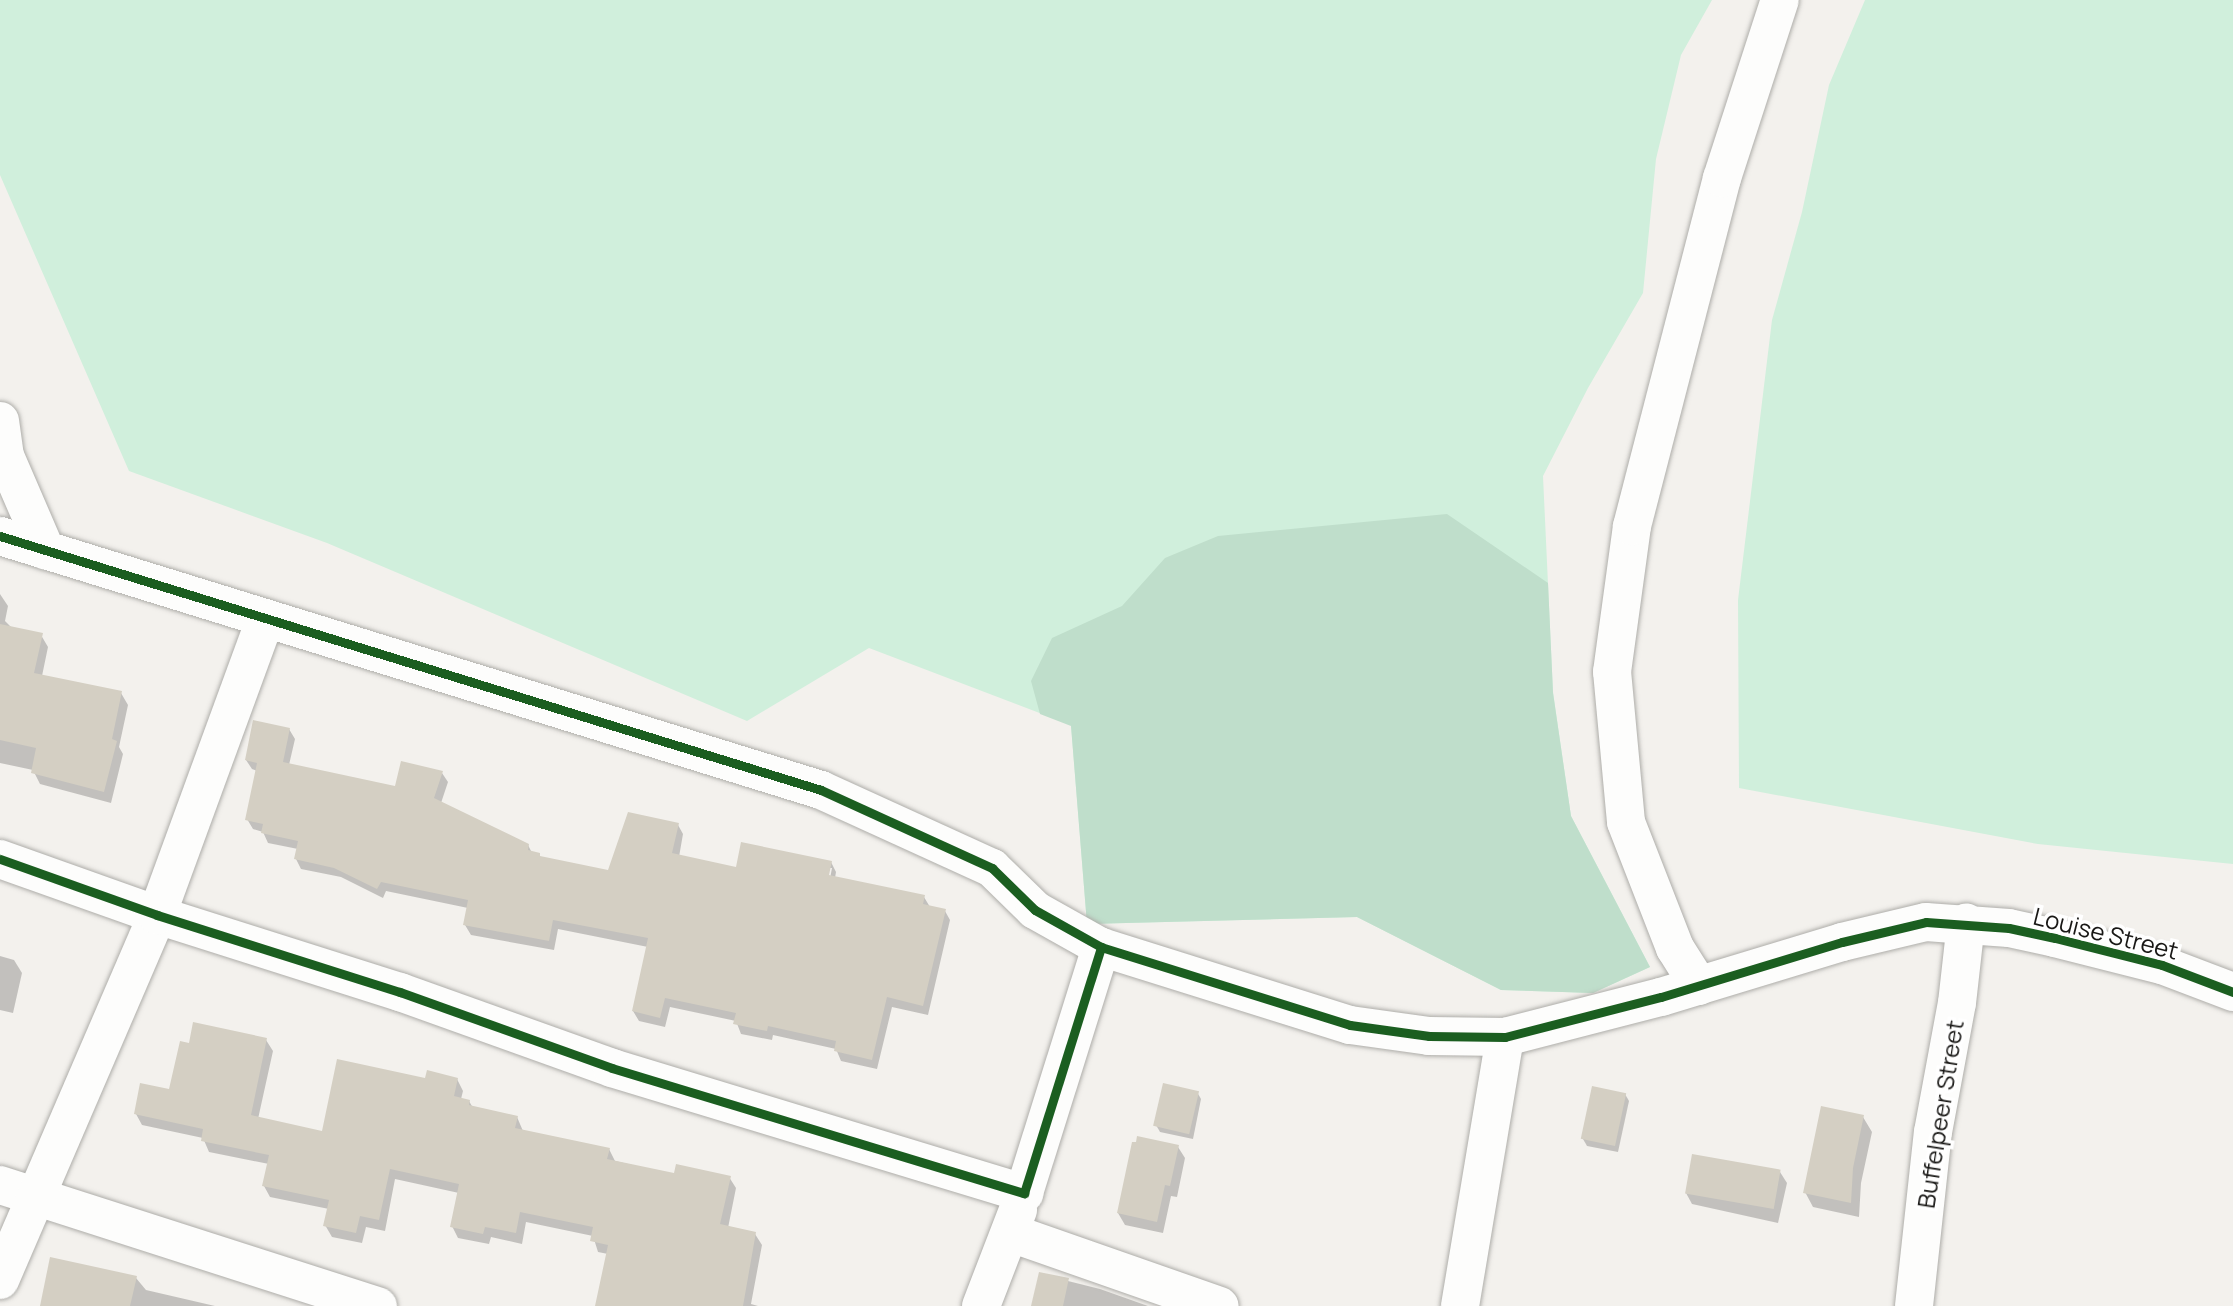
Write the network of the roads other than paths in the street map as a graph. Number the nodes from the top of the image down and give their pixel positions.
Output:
1 (1780, 0) edge
2 (0, 421) edge
3 (0, 536) edge
4 (46, 551) junction
5 (265, 620) junction
6 (0, 859) edge
7 (157, 915) junction
8 (1966, 923) junction
9 (1101, 947) junction
10 (1699, 986) junction
11 (2233, 992) edge
12 (1505, 1037) junction
13 (0, 1185) edge
14 (1024, 1193) junction
15 (37, 1195) junction
16 (1011, 1233) junction
17 (0, 1280) edge
18 (328, 1298) edge
19 (1177, 1299) edge
20 (378, 1306) edge
21 (981, 1306) edge
22 (1220, 1306) edge
23 (1460, 1306) edge
24 (1914, 1306) edge

1 - 10 street
2 - 4 street
3 - 4 street, Louise Street
4 - 5 street, Louise Street
5 - 7 street
5 - 9 street, Louise Street
6 - 7 street
7 - 14 street
7 - 15 street
8 - 10 street, Louise Street
8 - 11 street, Louise Street
8 - 24 street, Buffelpeer Street
9 - 12 street, Louise Street
9 - 14 street
10 - 12 street, Louise Street
12 - 23 street
13 - 15 street
14 - 16 street
15 - 17 street
15 - 18 street
16 - 19 street
16 - 21 street
18 - 20 street
19 - 22 street

